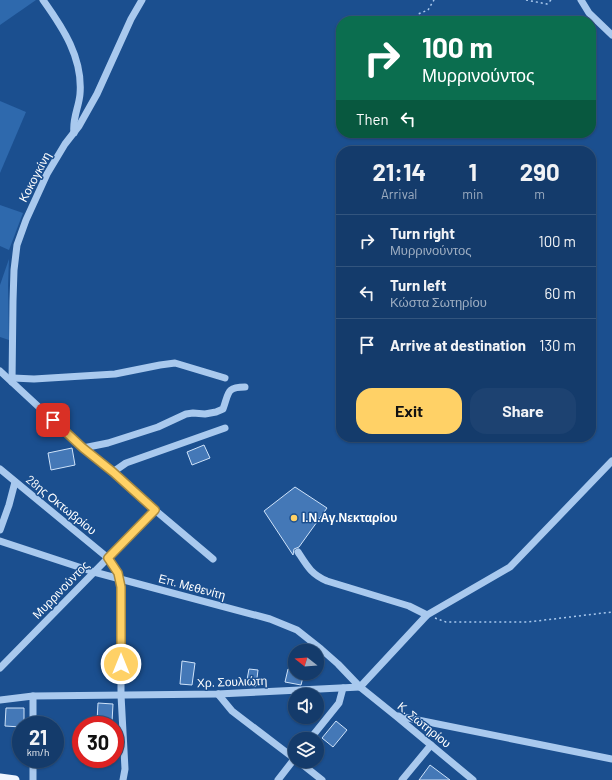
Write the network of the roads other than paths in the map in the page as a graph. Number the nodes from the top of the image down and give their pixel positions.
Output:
1 (44, 0) edge
2 (142, 0) edge
3 (581, 0) edge
4 (592, 16) edge
5 (596, 20) edge
6 (612, 35) edge
7 (74, 133) junction
8 (0, 371) edge
9 (225, 378) dead end
10 (12, 380) junction
11 (245, 387) dead end
12 (225, 428) dead end
13 (83, 448) junction
14 (612, 461) edge
15 (0, 469) edge
16 (113, 472) junction
17 (15, 482) junction
18 (155, 510) junction
19 (0, 530) edge
20 (0, 541) edge
21 (298, 552) dead end
22 (108, 558) junction
23 (213, 559) dead end
24 (94, 572) junction
25 (119, 578) junction
26 (427, 615) junction
27 (0, 668) edge
28 (360, 687) junction
29 (343, 688) junction
30 (218, 694) junction
31 (121, 695) junction
32 (33, 696) junction
33 (0, 700) edge
34 (33, 716) edge
35 (396, 716) junction
36 (316, 732) edge
37 (431, 744) junction
38 (288, 753) edge
39 (612, 759) edge
40 (288, 767) edge
41 (33, 768) edge
42 (307, 768) edge
43 (0, 778) edge
44 (14, 780) edge
45 (33, 780) edge
46 (123, 780) edge
47 (278, 780) edge
48 (322, 780) edge
49 (402, 780) edge
50 (473, 780) edge

1 - 7 street
2 - 7 street, Κοκογκίνη
3 - 4 street
5 - 6 street
7 - 10 street, Κοκογκίνη
8 - 10 street
9 - 10 street
10 - 13 street
11 - 13 street
12 - 16 street
13 - 16 street
14 - 26 street
15 - 17 street, 28ης Οκτωβρίου
16 - 18 street
17 - 19 street
17 - 22 street, 28ης Οκτωβρίου
18 - 22 street, Μυρρινούντος
18 - 23 street
20 - 24 street, Επ. Μεθενίτη
21 - 26 street
22 - 24 street, Μυρρινούντος
22 - 25 street, 28ης Οκτωβρίου
24 - 25 street, Επ. Μεθενίτη
24 - 27 street, Μυρρινούντος
25 - 28 street, Επ. Μεθενίτη
25 - 31 street
26 - 28 street
28 - 29 street, Χρ. Σουλιώτη
28 - 35 street, Κ. Σωτηρίου
29 - 30 street, Χρ. Σουλιώτη
29 - 36 street
30 - 31 street, Χρ. Σουλιώτη
30 - 38 street
31 - 32 street, Χρ. Σουλιώτη
31 - 46 street
32 - 33 street, Χρ. Σουλιώτη
32 - 34 street
35 - 37 street, Κ. Σωτηρίου
35 - 39 street
37 - 49 street
37 - 50 street, Κ. Σωτηρίου
40 - 47 street
41 - 45 street
42 - 48 street
43 - 44 main road

